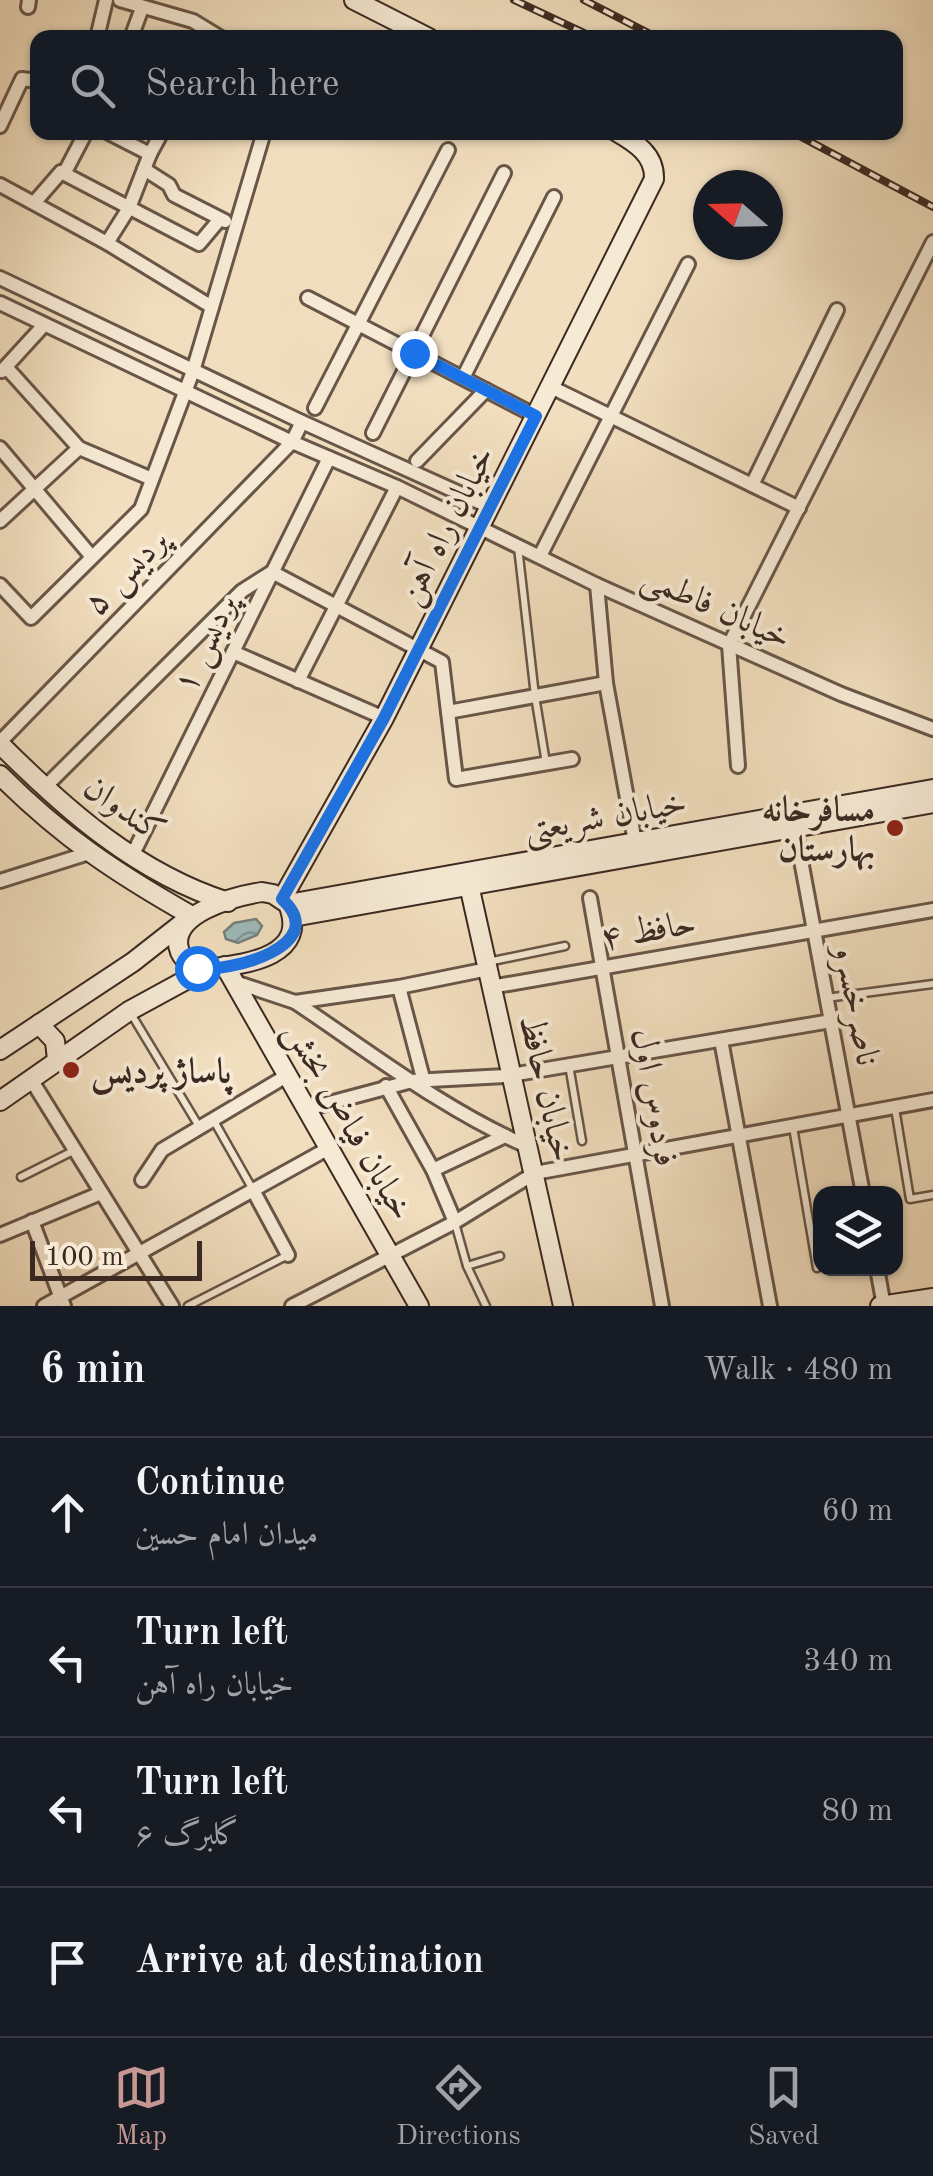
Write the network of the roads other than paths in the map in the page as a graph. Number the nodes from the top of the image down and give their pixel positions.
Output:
1 (106, 0) edge
2 (120, 0) edge
3 (354, 0) edge
4 (142, 8) junction
5 (192, 22) junction
6 (99, 30) edge
7 (134, 30) edge
8 (191, 30) edge
9 (207, 30) edge
10 (413, 30) edge
11 (30, 80) edge
12 (0, 126) edge
13 (82, 140) edge
14 (123, 140) edge
15 (158, 140) edge
16 (262, 140) edge
17 (629, 140) edge
18 (448, 150) dead end
19 (150, 154) junction
20 (144, 169) junction
21 (61, 172) junction
22 (504, 174) dead end
23 (0, 185) edge
24 (554, 196) dead end
25 (34, 203) junction
26 (128, 208) junction
27 (220, 218) junction
28 (236, 227) junction
29 (933, 242) edge
30 (107, 243) junction
31 (688, 264) dead end
32 (0, 278) edge
33 (308, 298) dead end
34 (0, 303) edge
35 (212, 307) junction
36 (837, 310) dead end
37 (358, 324) junction
38 (44, 325) junction
39 (414, 353) junction
40 (3, 370) edge
41 (193, 371) junction
42 (463, 378) junction
43 (552, 387) junction
44 (486, 390) junction
45 (186, 391) junction
46 (315, 408) dead end
47 (536, 416) junction
48 (612, 416) junction
49 (302, 422) junction
50 (374, 433) dead end
51 (292, 442) junction
52 (0, 448) edge
53 (80, 448) junction
54 (329, 458) junction
55 (416, 461) dead end
56 (152, 479) junction
57 (752, 485) junction
58 (397, 487) junction
59 (34, 489) junction
60 (490, 507) junction
61 (799, 508) junction
62 (0, 521) edge
63 (480, 527) junction
64 (518, 546) junction
65 (540, 556) junction
66 (92, 557) junction
67 (272, 572) junction
68 (597, 585) junction
69 (2, 591) edge
70 (336, 606) junction
71 (730, 645) junction
72 (418, 650) junction
73 (233, 652) junction
74 (298, 681) junction
75 (606, 682) junction
76 (535, 696) junction
77 (448, 712) junction
78 (384, 718) junction
79 (933, 729) edge
80 (0, 743) edge
81 (572, 759) dead end
82 (546, 764) junction
83 (738, 766) dead end
84 (0, 774) edge
85 (44, 788) junction
86 (933, 789) edge
87 (933, 804) edge
88 (794, 828) junction
89 (635, 842) junction
90 (89, 853) junction
91 (132, 856) junction
92 (0, 881) edge
93 (469, 886) junction
94 (590, 898) dead end
95 (228, 902) junction
96 (288, 907) junction
97 (933, 910) edge
98 (188, 919) junction
99 (814, 931) junction
100 (565, 946) dead end
101 (603, 968) junction
102 (206, 969) junction
103 (488, 973) junction
104 (230, 974) junction
105 (933, 984) edge
106 (399, 987) junction
107 (826, 998) junction
108 (295, 1002) junction
109 (129, 1010) junction
110 (831, 1022) junction
111 (39, 1024) junction
112 (720, 1040) junction
113 (0, 1050) edge
114 (618, 1057) junction
115 (57, 1060) junction
116 (569, 1065) junction
117 (508, 1075) junction
118 (288, 1076) junction
119 (32, 1081) junction
120 (418, 1082) junction
121 (386, 1086) junction
122 (933, 1100) edge
123 (0, 1101) edge
124 (894, 1107) junction
125 (307, 1109) junction
126 (848, 1116) junction
127 (214, 1120) junction
128 (793, 1126) junction
129 (200, 1128) junction
130 (504, 1136) junction
131 (738, 1136) junction
132 (582, 1142) dead end
133 (527, 1146) junction
134 (330, 1148) junction
135 (75, 1150) junction
136 (636, 1155) junction
137 (432, 1170) junction
138 (535, 1174) junction
139 (21, 1177) dead end
140 (142, 1180) dead end
141 (861, 1186) edge
142 (253, 1190) junction
143 (101, 1193) junction
144 (933, 1195) edge
145 (32, 1221) junction
146 (455, 1222) junction
147 (0, 1236) edge
148 (813, 1244) edge
149 (139, 1253) junction
150 (390, 1254) junction
151 (288, 1255) joint
152 (500, 1256) dead end
153 (466, 1266) junction
154 (878, 1276) edge
155 (933, 1298) edge
156 (63, 1301) edge
157 (313, 1301) edge
158 (44, 1306) edge
159 (172, 1306) edge
160 (188, 1306) edge
161 (292, 1306) edge
162 (419, 1306) edge
163 (486, 1306) edge
164 (563, 1306) edge
165 (662, 1306) edge
166 (770, 1306) edge
167 (882, 1306) edge

1 - 6 street
2 - 4 street
3 - 10 street
4 - 5 street
4 - 7 street
5 - 8 street
5 - 9 street
11 - 12 street
13 - 21 street
14 - 19 street
15 - 19 street
16 - 28 street
17 - 43 street, خیابان راه آهن
18 - 37 street
19 - 20 street
20 - 26 street
20 - 27 street
21 - 25 street
21 - 26 street
22 - 39 street
23 - 25 street
24 - 42 street
25 - 30 street
26 - 27 street
26 - 30 street
27 - 28 street
28 - 35 street
29 - 61 street
30 - 35 street
31 - 48 street
32 - 41 street
33 - 37 street
34 - 38 street, خیابان فاطمی
35 - 41 street
36 - 57 street
37 - 39 street
37 - 46 street
38 - 40 street
38 - 45 street, خیابان فاطمی
39 - 42 street
39 - 50 street
40 - 53 street
41 - 45 street
41 - 49 street
42 - 44 street
43 - 47 street, خیابان راه آهن
43 - 48 street
44 - 47 street
44 - 55 street
45 - 51 street, خیابان فاطمی
45 - 56 street
47 - 60 street, خیابان راه آهن
48 - 57 street
48 - 65 street
49 - 51 street, پردیس ۵
49 - 60 street
51 - 54 street, خیابان فاطمی
51 - 80 street, پردیس ۵
52 - 59 street
53 - 56 street
53 - 59 street
54 - 58 street, خیابان فاطمی
54 - 67 street, پردیس ۱
56 - 66 street
57 - 61 street
58 - 63 street, خیابان فاطمی
58 - 70 street
59 - 62 street
59 - 66 street
60 - 63 street, خیابان راه آهن
61 - 71 street
63 - 64 street, خیابان فاطمی
63 - 72 street, خیابان راه آهن
64 - 65 street, خیابان فاطمی
64 - 76 lane
65 - 68 street, خیابان فاطمی
66 - 69 street
67 - 70 street
67 - 73 street, پردیس ۱
67 - 85 street
68 - 71 street, خیابان فاطمی
68 - 75 street
70 - 72 street
70 - 74 street
71 - 79 street, خیابان فاطمی
71 - 83 street
72 - 77 street
72 - 78 street, خیابان راه آهن
73 - 74 street
73 - 91 street, پردیس ۱
74 - 78 street
75 - 76 street
75 - 89 street
76 - 77 street
76 - 82 lane
77 - 82 street
78 - 96 street, خیابان راه آهن
80 - 85 street, کندوان
81 - 82 street
84 - 90 street, کندوان
85 - 91 street, کندوان
86 - 89 street, خیابان شریعتی
87 - 88 street, خیابان شریعتی
88 - 93 street, خیابان شریعتی
88 - 99 street, ناصرخسرو
89 - 96 street, خیابان شریعتی
90 - 92 street
90 - 98 street, کندوان
91 - 95 street, کندوان
93 - 96 street, خیابان شریعتی
93 - 103 street, خیابان حافظ
94 - 101 street, فردوس اول
95 - 96 street
95 - 98 street
96 - 104 street
97 - 99 street, حافظ ۴
98 - 102 street
98 - 111 street
99 - 101 street, حافظ ۴
99 - 107 street, ناصرخسرو
100 - 103 lane
101 - 103 street, حافظ ۴
101 - 114 street, فردوس اول
102 - 104 street
102 - 109 street
103 - 106 street, حافظ ۴
103 - 117 street, خیابان حافظ
104 - 108 street
104 - 118 street, خیابان فیاض بخش
105 - 107 lane
106 - 108 street, حافظ ۴
106 - 120 street
107 - 110 street, ناصرخسرو
108 - 120 street
109 - 115 street
109 - 129 lane
110 - 112 street
110 - 126 street, ناصرخسرو
111 - 113 street
111 - 115 street
112 - 114 street
112 - 131 street
114 - 116 street
114 - 136 street, فردوس اول
115 - 119 street
116 - 117 street
116 - 132 lane
117 - 120 street
117 - 133 street, خیابان حافظ
118 - 125 street, خیابان فیاض بخش
118 - 127 street
119 - 123 street
119 - 135 street
120 - 121 street
120 - 130 street
121 - 125 street
121 - 137 street
122 - 124 street
124 - 126 street
124 - 144 lane
125 - 134 street, خیابان فیاض بخش
126 - 128 street
126 - 141 street, ناصرخسرو
127 - 129 street
127 - 142 lane
128 - 131 street
128 - 148 lane
129 - 140 street
130 - 133 street
130 - 137 street
131 - 136 street
131 - 166 street
133 - 138 street, خیابان حافظ
134 - 142 street
134 - 150 street, خیابان فیاض بخش
135 - 139 lane
135 - 143 street
136 - 138 street
136 - 165 street, فردوس اول
137 - 146 street
138 - 146 street
138 - 164 street, خیابان حافظ
142 - 149 street
142 - 151 street
143 - 145 street
143 - 149 street
145 - 147 street
145 - 156 street
146 - 150 street
146 - 153 lane
149 - 156 street
149 - 159 street
150 - 157 street
150 - 162 street, خیابان فیاض بخش
151 - 160 lane
152 - 153 lane
153 - 163 lane
154 - 167 street
155 - 167 street
156 - 158 street
157 - 161 street

